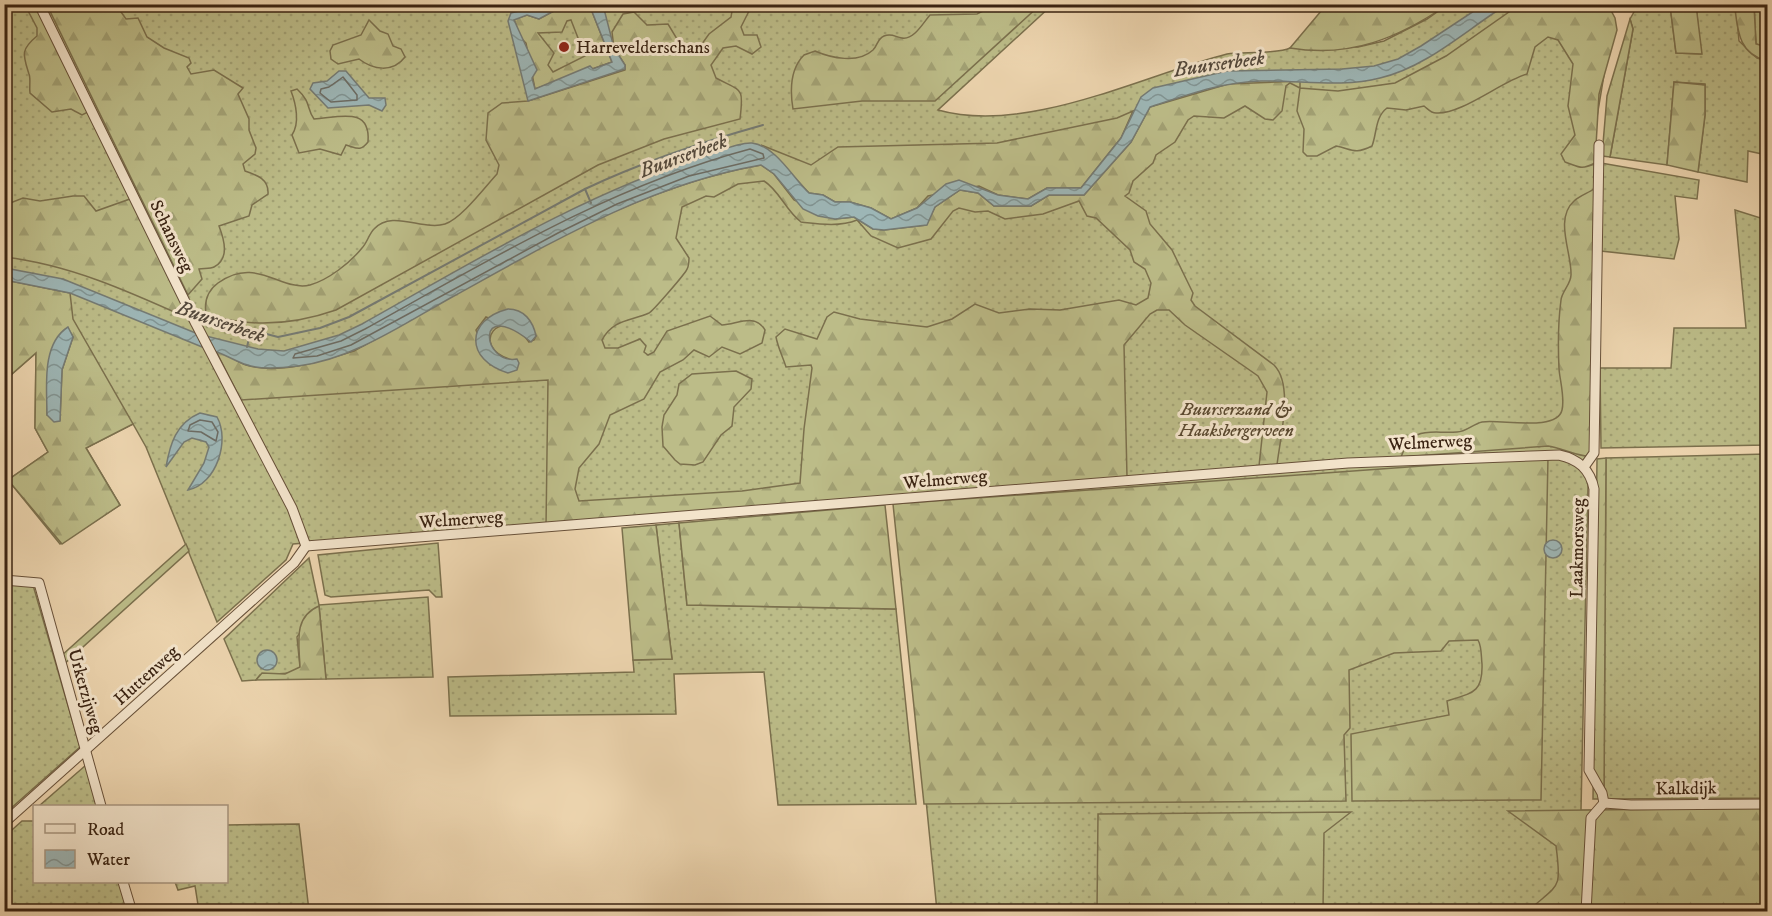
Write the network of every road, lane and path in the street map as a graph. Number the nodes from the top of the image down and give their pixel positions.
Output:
1 (39, 4) edge
2 (1599, 145) dead end
3 (1584, 467) junction
4 (306, 546) junction
5 (4, 580) edge
6 (86, 752) junction
7 (1604, 803) junction
8 (1767, 804) edge
9 (100, 805) edge
10 (9, 816) edge
11 (4, 823) edge
12 (123, 883) edge
13 (132, 912) edge
14 (1586, 912) edge

1 - 4 street, Schansweg
2 - 3 street
3 - 4 street, Welmerweg
3 - 7 street, Laakmorsweg
4 - 6 street, Huttenweg
5 - 6 street, Urkerzijweg
6 - 9 street, Urkerzijweg
6 - 10 street, Huttenweg
7 - 8 street, Kalkdijk
7 - 14 street
10 - 11 street, Huttenweg
12 - 13 street

